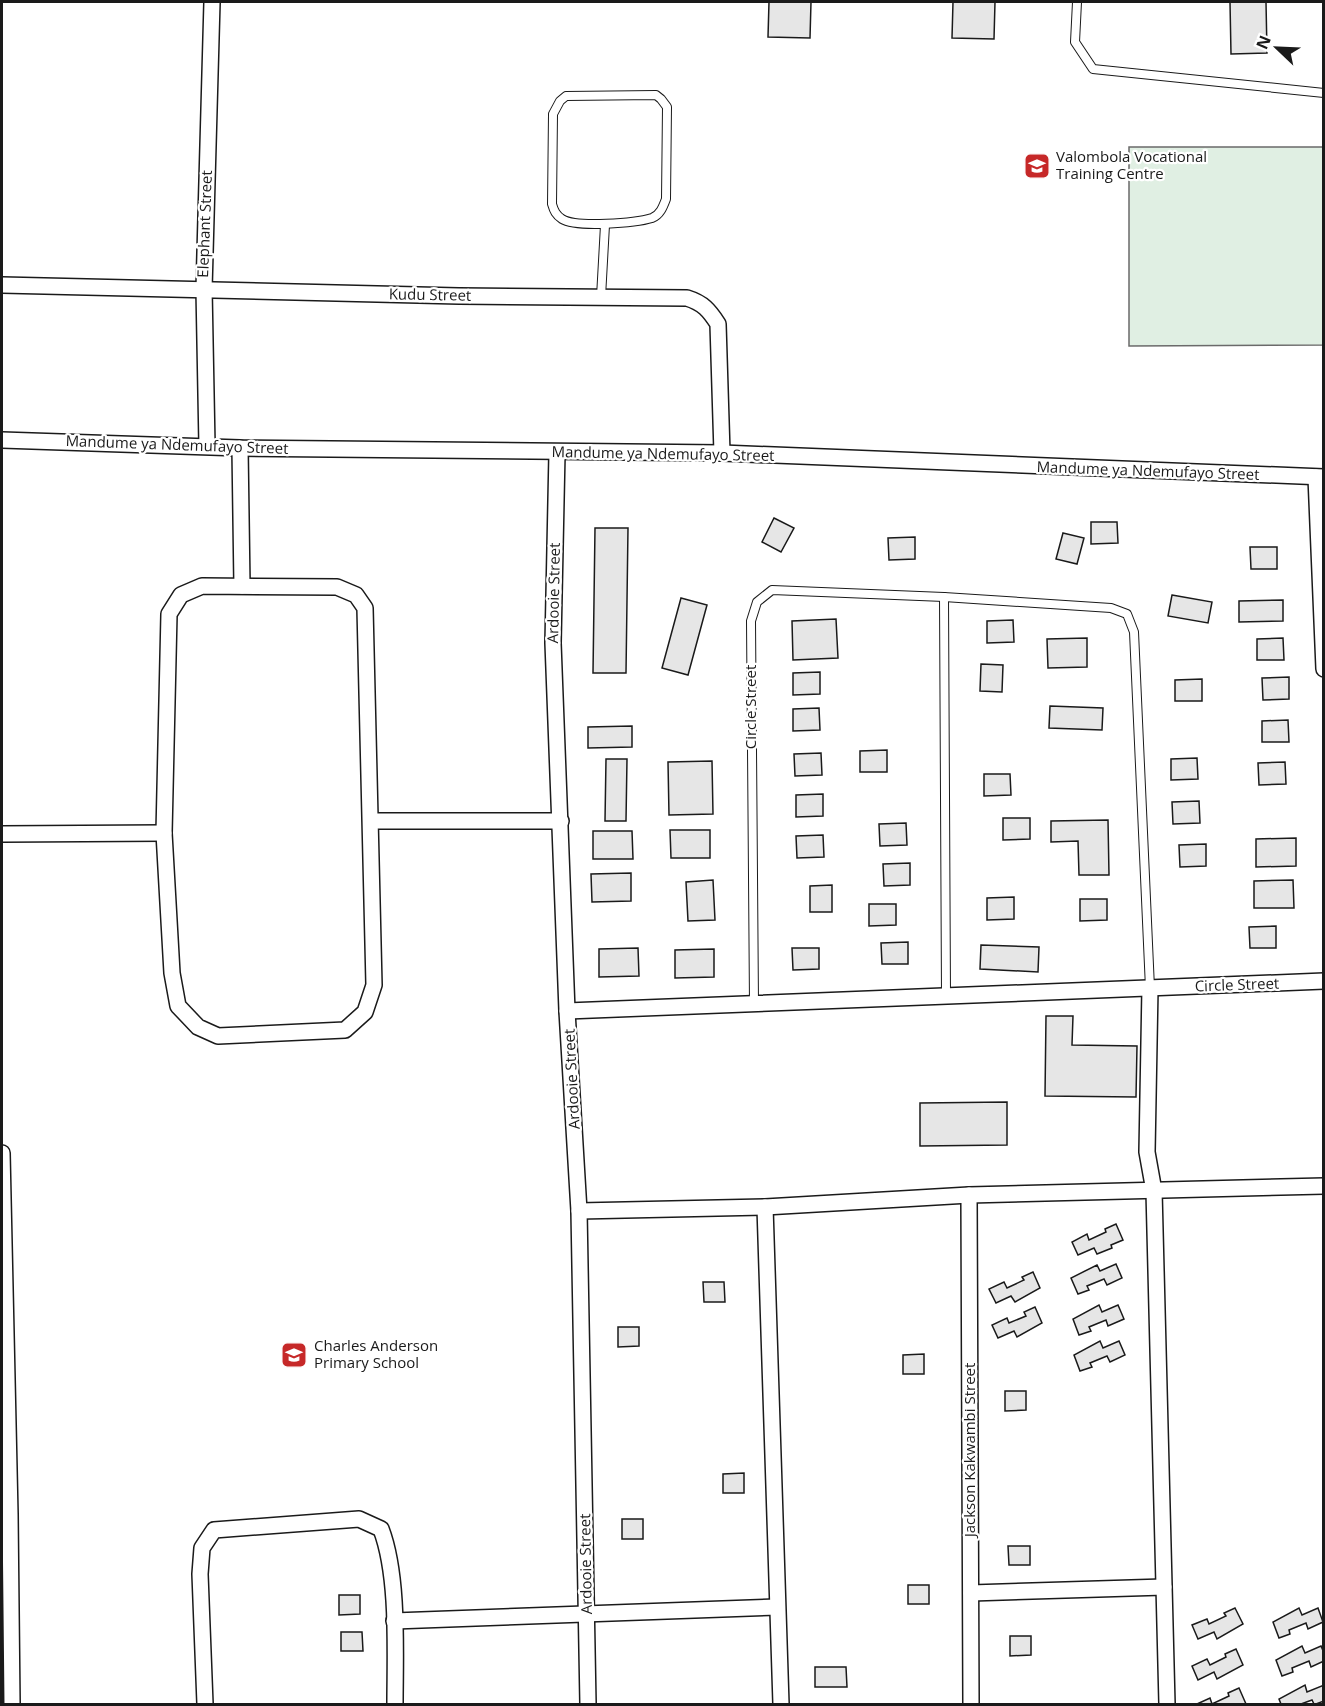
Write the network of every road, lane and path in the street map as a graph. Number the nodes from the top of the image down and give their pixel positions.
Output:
1 (212, 2) edge
2 (1077, 2) edge
3 (1323, 93) edge
4 (605, 225) junction
5 (2, 285) edge
6 (204, 289) junction
7 (601, 297) junction
8 (2, 440) edge
9 (207, 446) junction
10 (240, 448) junction
11 (557, 453) junction
12 (722, 453) junction
13 (1319, 477) edge
14 (242, 586) junction
15 (944, 597) junction
16 (1323, 669) edge
17 (371, 821) junction
18 (561, 822) junction
19 (164, 833) junction
20 (2, 834) edge
21 (1323, 981) edge
22 (1150, 988) junction
23 (946, 996) junction
24 (754, 1004) junction
25 (567, 1011) junction
26 (2, 1154) edge
27 (1323, 1186) edge
28 (1154, 1191) junction
29 (969, 1195) junction
30 (765, 1207) junction
31 (579, 1212) junction
32 (1164, 1587) junction
33 (971, 1593) junction
34 (777, 1607) junction
35 (587, 1616) junction
36 (394, 1621) junction
37 (6, 1655) edge
38 (12, 1704) edge
39 (205, 1704) edge
40 (395, 1704) edge
41 (588, 1704) edge
42 (781, 1704) edge
43 (971, 1704) edge
44 (1167, 1704) edge

1 - 6 street, Elephant Street
2 - 3 lane
4 - 4 lane
4 - 7 lane
5 - 6 street, Kudu Street
6 - 7 street, Kudu Street
6 - 9 street, Elephant Street
7 - 12 street, Kudu Street
8 - 9 street, Mandume ya Ndemufayo Street
9 - 10 street, Mandume ya Ndemufayo Street
10 - 11 street, Mandume ya Ndemufayo Street
10 - 14 street
11 - 12 street, Mandume ya Ndemufayo Street
11 - 18 street, Ardooie Street
12 - 13 street, Mandume ya Ndemufayo Street
13 - 16 street
14 - 17 street
14 - 19 street
15 - 22 lane, Circle Street
15 - 23 lane
15 - 24 lane, Circle Street
17 - 18 street
17 - 19 street
18 - 25 street, Ardooie Street
19 - 20 street
21 - 22 street, Circle Street
22 - 23 street, Circle Street
22 - 28 street
23 - 24 street, Circle Street
24 - 25 street, Circle Street
25 - 31 street, Ardooie Street
26 - 37 street
27 - 28 street
28 - 29 street
28 - 32 street
29 - 30 street
29 - 33 street, Jackson Kakwambi Street
30 - 31 street
30 - 34 street
31 - 35 street, Ardooie Street
32 - 33 street
32 - 44 street
33 - 43 street, Jackson Kakwambi Street
34 - 35 street
34 - 42 street
35 - 36 street
35 - 41 street, Ardooie Street
36 - 39 street
36 - 40 street
37 - 38 street

